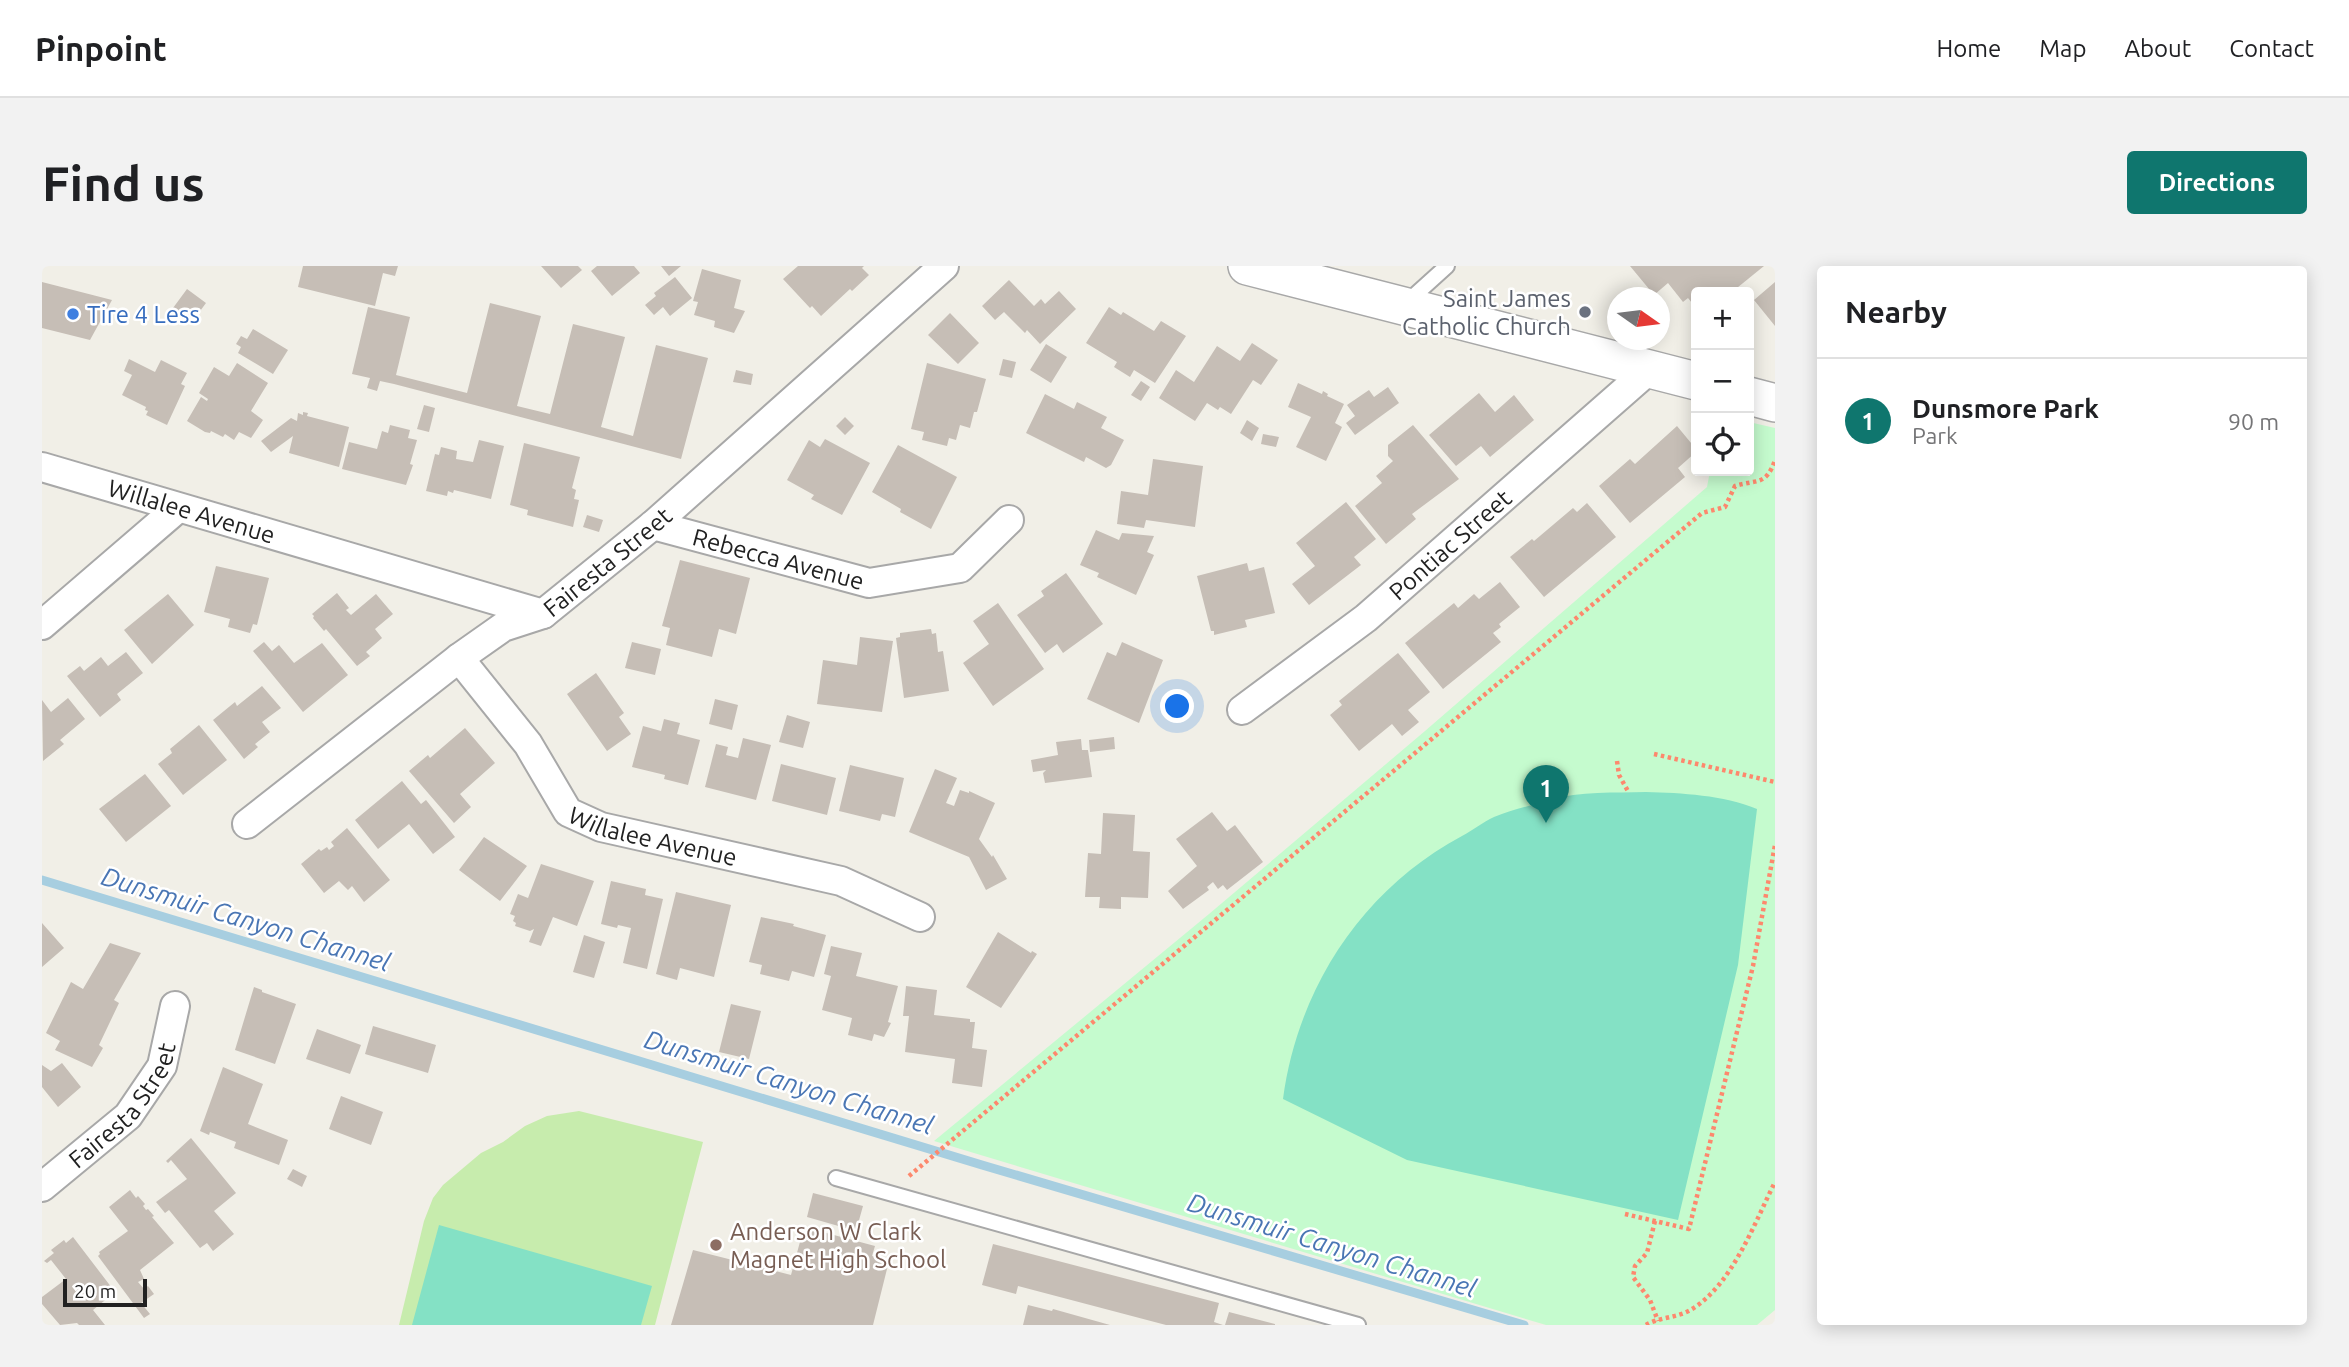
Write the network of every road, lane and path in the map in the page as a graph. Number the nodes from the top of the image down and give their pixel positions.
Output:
1 (944, 266) edge
2 (1247, 266) edge
3 (1447, 266) edge
4 (1404, 304) junction
5 (1651, 368) junction
6 (1691, 380) edge
7 (1754, 397) edge
8 (1775, 403) edge
9 (1775, 460) edge
10 (42, 467) edge
11 (178, 508) junction
12 (1009, 520) dead end
13 (653, 525) junction
14 (544, 614) junction
15 (42, 625) edge
16 (459, 658) junction
17 (1242, 710) dead end
18 (1654, 754) dead end
19 (1617, 761) dead end
20 (1775, 782) edge
21 (1629, 793) dead end
22 (247, 824) dead end
23 (1775, 845) edge
24 (920, 917) dead end
25 (175, 1006) dead end
26 (836, 1178) dead end
27 (906, 1180) dead end
28 (1775, 1182) edge
29 (42, 1187) edge
30 (1625, 1214) dead end
31 (1655, 1221) junction
32 (1658, 1321) junction
33 (1358, 1325) edge
34 (1646, 1325) edge

1 - 13 street, Fairesta Street
2 - 4 street
3 - 4 lane
4 - 5 street
5 - 6 street
5 - 17 street, Pontiac Street
7 - 8 street
9 - 27 path
10 - 11 street, Willalee Avenue
11 - 14 street, Willalee Avenue
11 - 15 street
12 - 13 street, Rebecca Avenue
13 - 14 street, Fairesta Street
14 - 16 street, Fairesta Street
16 - 22 street, Fairesta Street
16 - 24 street, Willalee Avenue
18 - 20 path
19 - 21 path
23 - 31 path
25 - 29 street, Fairesta Street
26 - 33 lane
28 - 32 path
30 - 31 path
31 - 32 path
32 - 34 path

